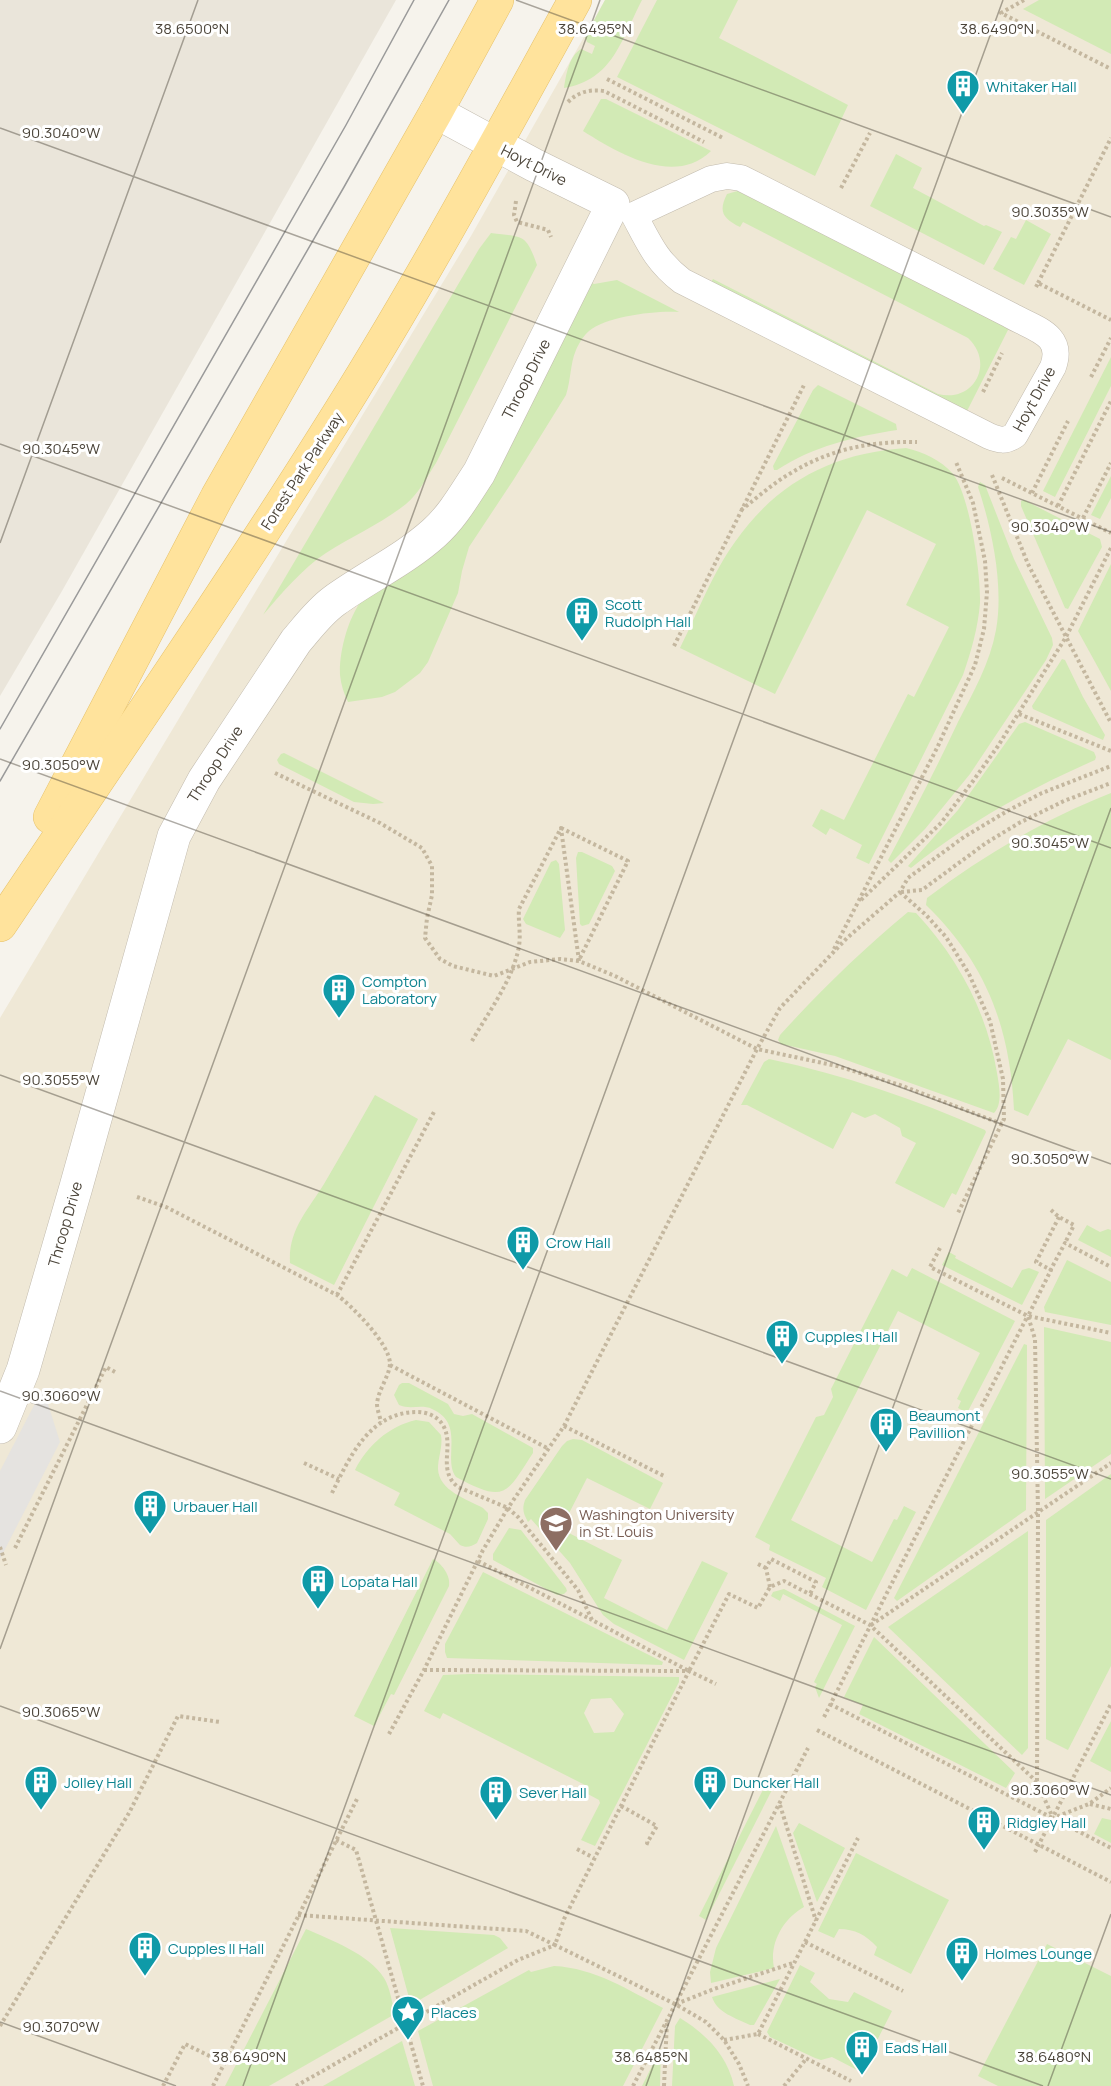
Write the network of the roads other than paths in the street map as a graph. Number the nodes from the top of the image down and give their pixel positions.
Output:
1 (497, 0) edge
2 (575, 0) edge
3 (436, 112) junction
4 (495, 145) junction
5 (623, 209) junction
6 (0, 913) edge
7 (0, 925) edge
8 (0, 1427) edge

1 - 3 main road
2 - 4 main road, Forest Park Parkway
3 - 4 street, Hoyt Drive
3 - 6 main road
4 - 5 street, Hoyt Drive
4 - 7 main road, Forest Park Parkway
5 - 5 lane, Hoyt Drive
5 - 8 street, Throop Drive

